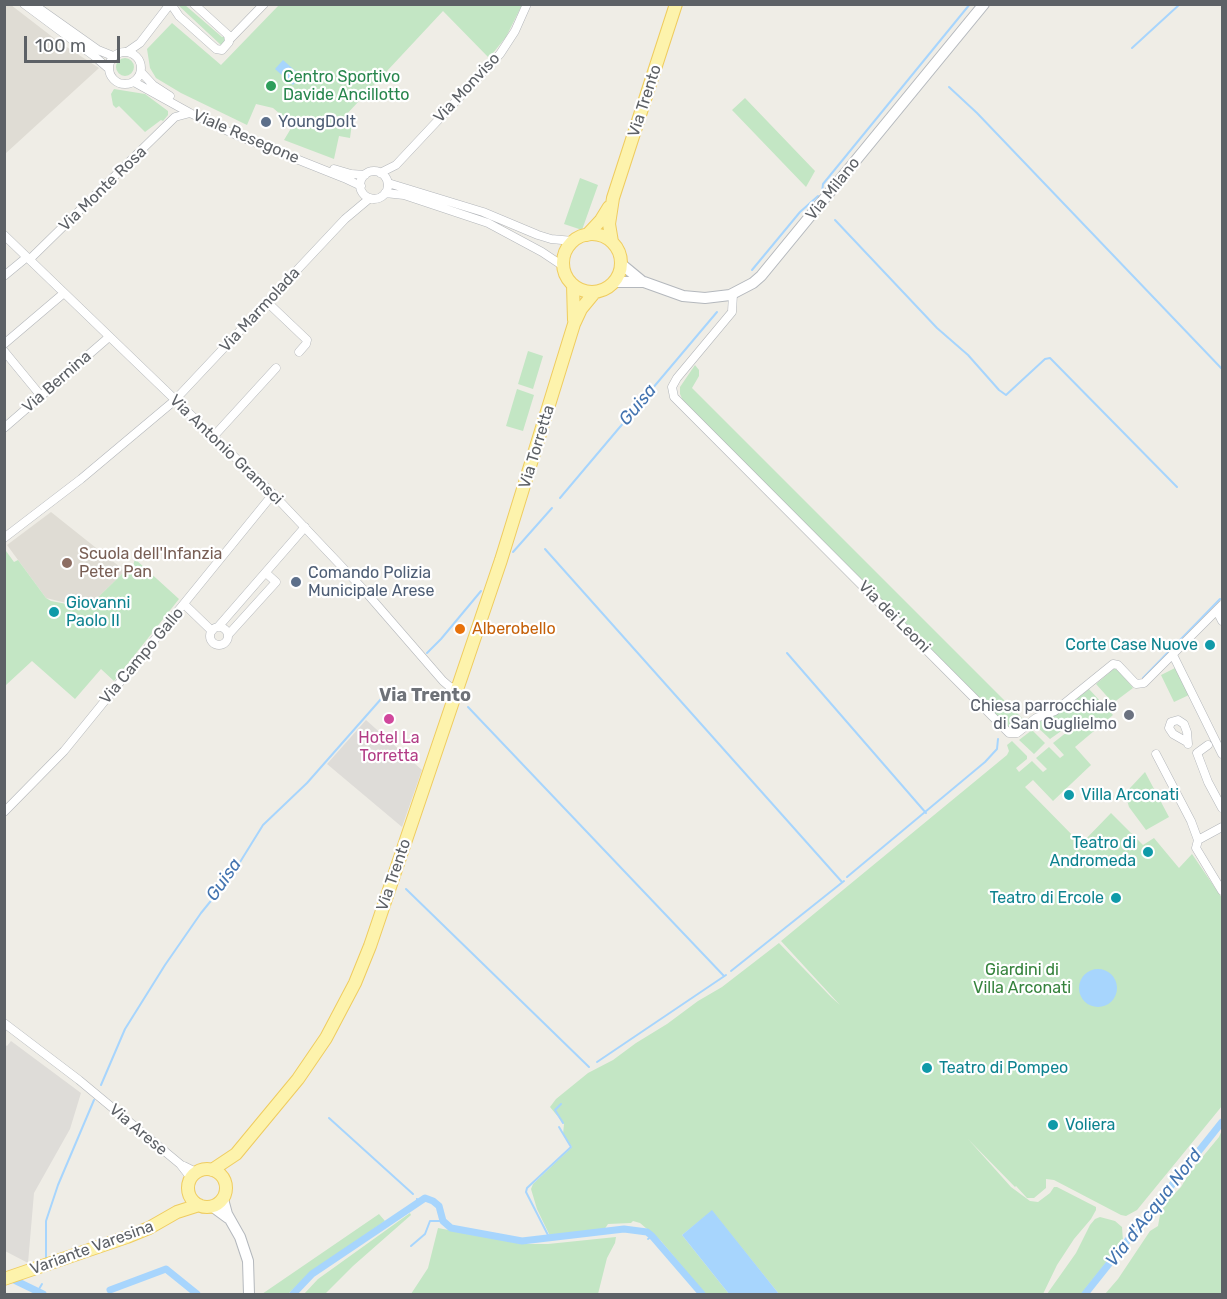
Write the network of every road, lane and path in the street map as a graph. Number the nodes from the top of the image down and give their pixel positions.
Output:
1 (24, 4) edge
2 (33, 4) edge
3 (170, 4) edge
4 (194, 4) edge
5 (264, 4) edge
6 (527, 4) edge
7 (676, 4) edge
8 (984, 4) edge
9 (179, 16) junction
10 (160, 17) junction
11 (230, 39) junction
12 (140, 43) junction
13 (127, 52) junction
14 (113, 56) junction
15 (137, 57) junction
16 (108, 68) junction
17 (141, 72) junction
18 (134, 82) junction
19 (171, 103) junction
20 (190, 113) junction
21 (175, 117) junction
22 (396, 165) junction
23 (380, 173) junction
24 (365, 175) junction
25 (388, 182) junction
26 (364, 192) junction
27 (385, 193) junction
28 (608, 213) junction
29 (4, 235) edge
30 (587, 235) junction
31 (573, 241) junction
32 (612, 242) junction
33 (28, 258) junction
34 (620, 263) junction
35 (563, 266) junction
36 (4, 276) edge
37 (614, 282) junction
38 (644, 282) junction
39 (573, 285) junction
40 (595, 292) junction
41 (64, 293) junction
42 (733, 294) junction
43 (267, 302) junction
44 (574, 324) junction
45 (109, 337) junction
46 (4, 344) edge
47 (4, 351) edge
48 (299, 352) dead end
49 (276, 368) dead end
50 (41, 396) junction
51 (174, 401) junction
52 (4, 428) edge
53 (213, 437) junction
54 (273, 494) junction
55 (305, 527) junction
56 (4, 538) edge
57 (498, 568) joint
58 (266, 573) junction
59 (184, 604) junction
60 (1220, 608) edge
61 (1222, 621) edge
62 (215, 629) junction
63 (228, 635) junction
64 (1173, 655) junction
65 (459, 688) junction
66 (1213, 742) junction
67 (1156, 754) dead end
68 (1222, 754) edge
69 (1222, 808) edge
70 (4, 812) edge
71 (1222, 827) edge
72 (1198, 840) junction
73 (1222, 891) edge
74 (4, 1023) edge
75 (236, 1154) junction
76 (212, 1170) junction
77 (194, 1175) junction
78 (225, 1180) junction
79 (189, 1195) junction
80 (218, 1203) junction
81 (199, 1206) junction
82 (177, 1212) junction
83 (4, 1280) edge
84 (249, 1294) edge

1 - 16 street
2 - 14 street
3 - 9 street
3 - 10 street
4 - 11 street
5 - 11 street
6 - 22 street, Via Monviso
7 - 28 main road, Via Trento
8 - 42 street, Via Milano
9 - 10 street
9 - 11 street
10 - 12 street
12 - 13 street
12 - 15 street
13 - 14 street
13 - 15 street
14 - 16 street
15 - 17 street
16 - 18 street
17 - 18 street
17 - 24 street, Viale Resegone
18 - 19 street, Viale Resegone
19 - 20 street, Viale Resegone
19 - 21 street
20 - 21 street, Via Monte Rosa
20 - 26 street, Viale Resegone
21 - 33 street, Via Monte Rosa
22 - 23 street, Via Monviso
22 - 25 street, Via Monviso
23 - 24 street
23 - 25 street
24 - 26 street
25 - 27 street
25 - 31 street
26 - 27 street
26 - 43 street, Via Marmolada
27 - 35 street
28 - 30 main road
28 - 32 main road
29 - 33 street, Via Antonio Gramsci
30 - 31 main road
30 - 32 main road
31 - 35 main road
32 - 34 main road
33 - 36 street, Via Monte Rosa
33 - 41 street, Via Antonio Gramsci
34 - 37 main road
34 - 38 street
35 - 39 main road
37 - 38 street
37 - 40 main road
38 - 42 street, Via Milano
39 - 40 main road
39 - 44 main road, Via Torretta
40 - 44 main road, Via Torretta
41 - 45 street, Via Antonio Gramsci
41 - 46 street
42 - 64 street, Via dei Leoni
43 - 48 street
43 - 51 street, Via Marmolada
44 - 57 main road, Via Torretta
45 - 50 street, Via Bernina
45 - 51 street, Via Antonio Gramsci
47 - 50 street
49 - 53 street
50 - 52 street, Via Bernina
51 - 53 street, Via Antonio Gramsci
51 - 56 street, Via Marmolada
53 - 54 street, Via Antonio Gramsci
54 - 55 street, Via Antonio Gramsci
54 - 59 street, Via Campo Gallo
55 - 58 street
55 - 65 street, Via Antonio Gramsci
57 - 65 main road, Via Trento
58 - 62 street
58 - 63 street
59 - 62 street
59 - 70 street, Via Campo Gallo
60 - 61 street
60 - 64 street
62 - 63 street
62 - 63 street
64 - 66 street
65 - 75 main road, Via Trento
66 - 68 street
66 - 69 street
67 - 72 street
71 - 72 street
72 - 73 street
74 - 77 street, Via Arese
75 - 76 main road, Via Trento
75 - 78 main road, Via Trento
76 - 77 main road, Via Trento
76 - 78 main road
77 - 79 main road
78 - 80 main road, Via Trento
79 - 81 main road
79 - 82 main road, Variante Varesina
80 - 81 main road
80 - 84 street
81 - 82 main road, Variante Varesina
82 - 83 main road, Variante Varesina

